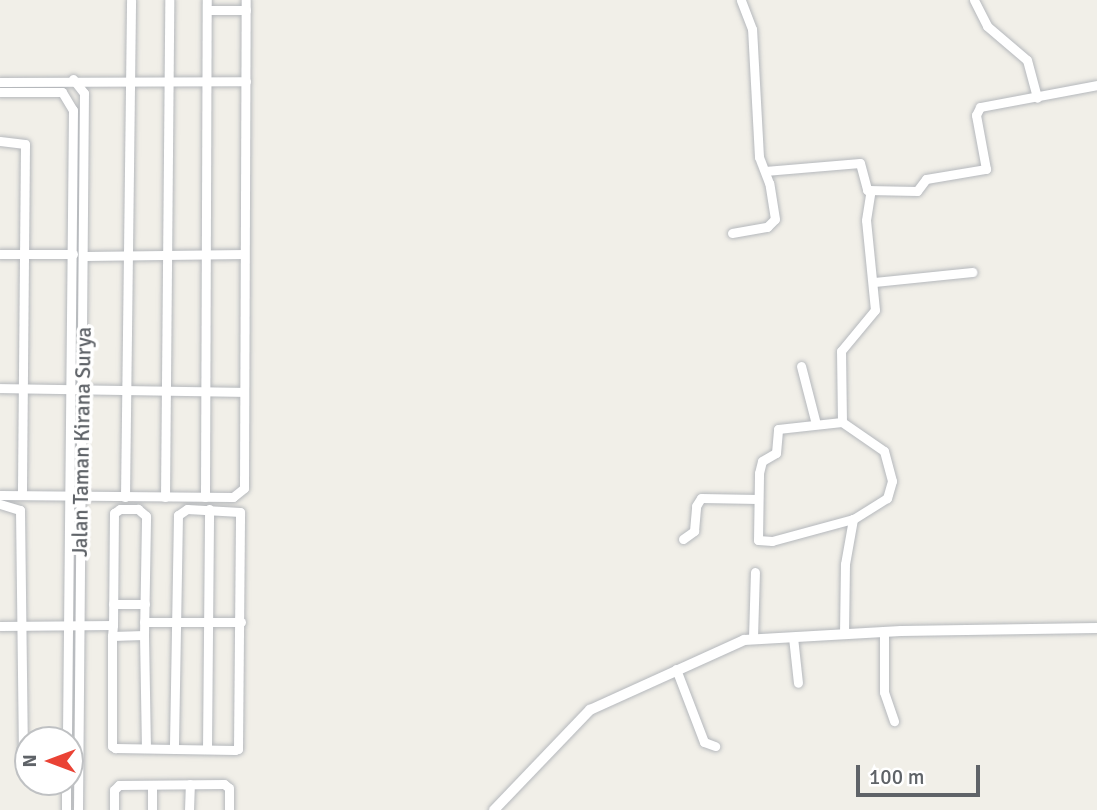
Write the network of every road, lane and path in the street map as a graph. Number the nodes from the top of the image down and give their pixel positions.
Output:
1 (131, 0) edge
2 (169, 0) edge
3 (741, 0) edge
4 (974, 0) edge
5 (207, 5) edge
6 (246, 5) edge
7 (73, 79) junction
8 (130, 81) junction
9 (168, 81) junction
10 (206, 81) junction
11 (246, 81) junction
12 (0, 82) edge
13 (1097, 85) edge
14 (0, 92) edge
15 (1037, 98) junction
16 (0, 141) edge
17 (765, 171) junction
18 (871, 190) junction
19 (733, 233) dead end
20 (0, 254) edge
21 (27, 254) junction
22 (73, 254) junction
23 (205, 254) junction
24 (244, 254) junction
25 (128, 255) junction
26 (166, 255) junction
27 (85, 256) junction
28 (972, 272) dead end
29 (874, 282) junction
30 (801, 366) dead end
31 (0, 388) edge
32 (23, 388) junction
33 (71, 388) junction
34 (83, 388) junction
35 (128, 390) junction
36 (166, 390) junction
37 (205, 390) junction
38 (244, 392) junction
39 (842, 422) junction
40 (816, 424) junction
41 (0, 495) edge
42 (22, 495) junction
43 (76, 496) junction
44 (125, 497) junction
45 (165, 497) junction
46 (205, 497) junction
47 (758, 499) junction
48 (0, 504) edge
49 (209, 509) junction
50 (853, 519) junction
51 (683, 539) dead end
52 (755, 572) dead end
53 (113, 604) junction
54 (145, 604) junction
55 (209, 621) junction
56 (144, 622) junction
57 (175, 622) junction
58 (241, 622) junction
59 (113, 625) junction
60 (0, 626) edge
61 (20, 626) junction
62 (74, 626) junction
63 (1097, 628) edge
64 (884, 632) junction
65 (844, 634) junction
66 (144, 635) junction
67 (112, 636) junction
68 (793, 637) junction
69 (753, 638) junction
70 (676, 669) junction
71 (798, 683) dead end
72 (894, 721) dead end
73 (22, 726) edge
74 (68, 726) edge
75 (74, 726) edge
76 (715, 746) dead end
77 (146, 748) junction
78 (174, 748) junction
79 (206, 749) junction
80 (152, 785) junction
81 (190, 785) junction
82 (114, 810) edge
83 (152, 810) edge
84 (190, 810) edge
85 (229, 810) edge
86 (494, 810) edge

1 - 8 street
2 - 9 street
3 - 17 street
4 - 15 street
5 - 6 street
5 - 10 street
6 - 11 street
7 - 8 street
7 - 12 street
7 - 27 street, Jalan Taman Kirana Surya
8 - 9 street
8 - 25 street
9 - 10 street
9 - 26 street
10 - 11 street
10 - 23 street
11 - 24 street
13 - 15 street
14 - 22 street, Jalan Taman Kirana Surya
15 - 18 street
16 - 21 street
17 - 18 street
17 - 19 street
18 - 29 street
20 - 21 street
21 - 22 street
21 - 32 street
22 - 33 street, Jalan Taman Kirana Surya
23 - 24 street
23 - 26 street
23 - 37 street
24 - 38 street
25 - 26 street
25 - 27 street
25 - 35 street
26 - 36 street
27 - 34 street, Jalan Taman Kirana Surya
28 - 29 street
29 - 39 street
30 - 40 street
31 - 32 street
32 - 33 street
32 - 42 street
33 - 34 street
33 - 43 street, Jalan Taman Kirana Surya
34 - 35 street
34 - 43 street, Jalan Taman Kirana Surya
35 - 36 street
35 - 44 street
36 - 37 street
36 - 45 street
37 - 38 street
37 - 46 street
38 - 46 street
39 - 40 street
39 - 50 street
40 - 47 street
41 - 42 street
42 - 43 street
43 - 44 street
43 - 62 street, Jalan Taman Kirana Surya
44 - 45 street
45 - 46 street
47 - 50 street
47 - 51 street
48 - 61 street
49 - 55 street
49 - 57 street
49 - 58 street
50 - 65 street
52 - 69 street
53 - 54 street
53 - 54 street
53 - 59 street
54 - 56 street
55 - 57 street
55 - 58 street
55 - 79 street
56 - 57 street
56 - 66 street
57 - 78 street
58 - 79 street
59 - 62 street
59 - 67 street
60 - 61 street
61 - 62 street
61 - 73 street
62 - 74 street, Jalan Taman Kirana Surya
62 - 75 street, Jalan Taman Kirana Surya
63 - 64 street
64 - 65 street
64 - 72 street
65 - 68 street
66 - 67 street
66 - 77 street
67 - 77 street
68 - 69 street
68 - 71 street
69 - 70 street
70 - 76 street
70 - 86 street
77 - 78 street
78 - 79 street
80 - 81 street
80 - 82 street
80 - 83 street
81 - 84 street
81 - 85 street

